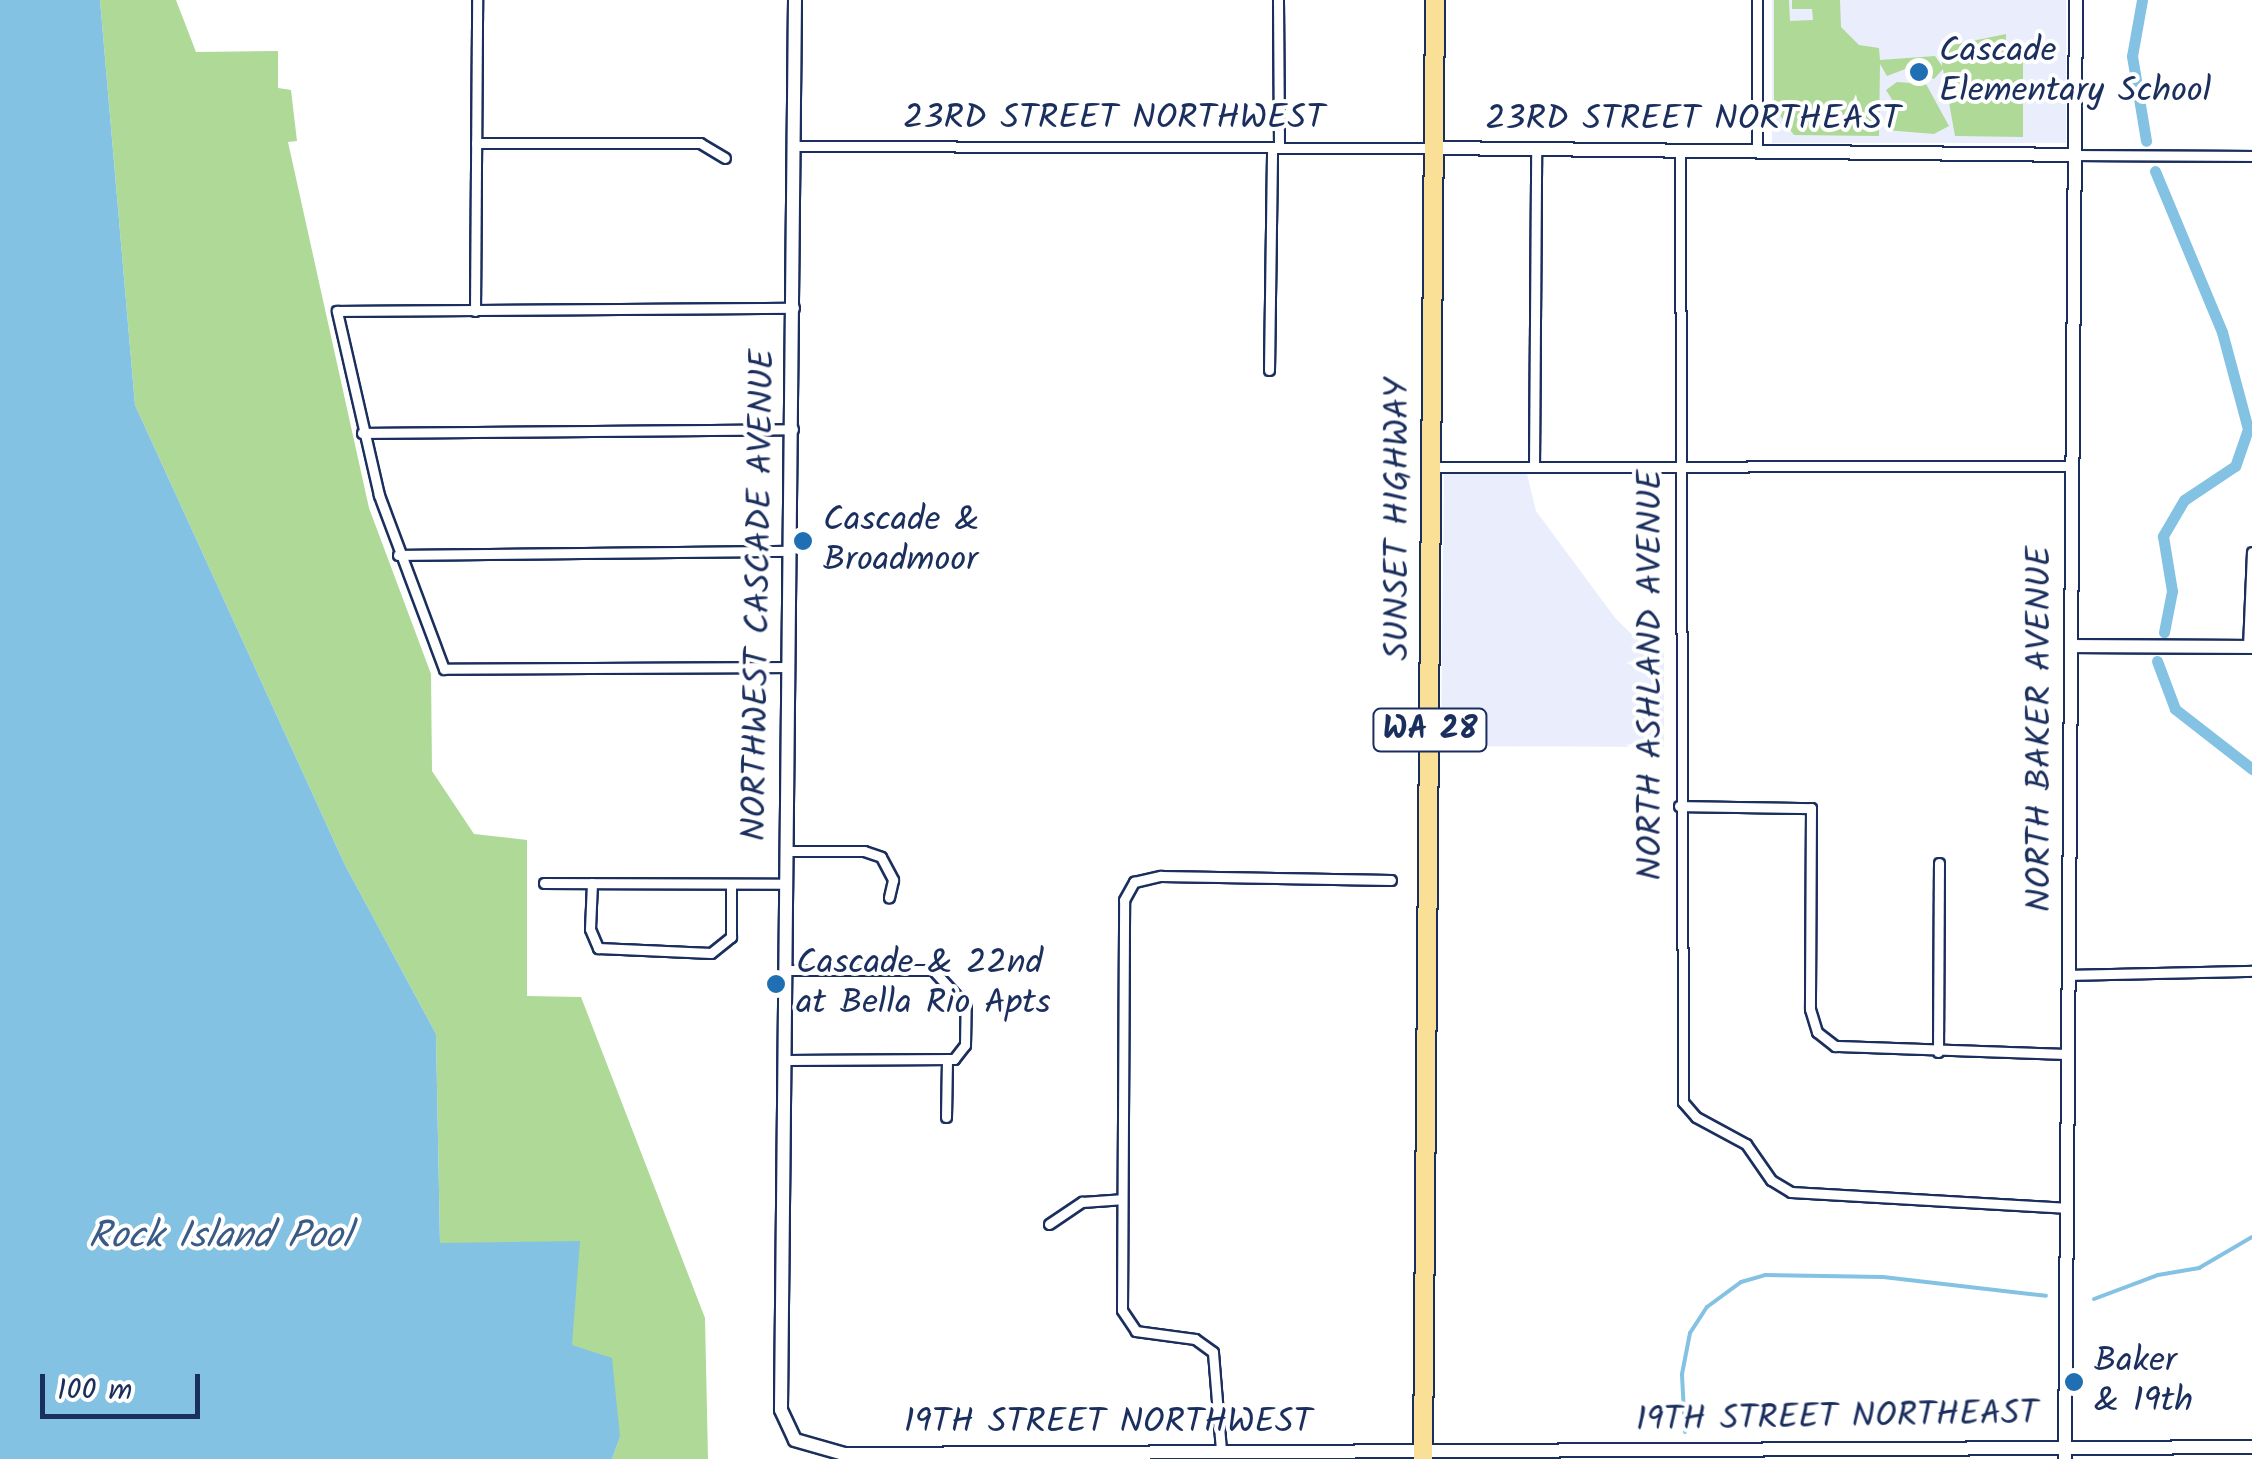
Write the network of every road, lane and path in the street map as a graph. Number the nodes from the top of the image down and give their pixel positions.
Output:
1 (477, 0) edge
2 (795, 0) edge
3 (1278, 0) edge
4 (1435, 0) edge
5 (1757, 0) edge
6 (2076, 0) edge
7 (476, 143) junction
8 (795, 146) junction
9 (1276, 148) junction
10 (1433, 148) junction
11 (1536, 149) junction
12 (1757, 149) junction
13 (1680, 150) junction
14 (2076, 155) junction
15 (2252, 156) edge
16 (726, 158) dead end
17 (794, 308) junction
18 (475, 311) junction
19 (1269, 370) dead end
20 (793, 429) junction
21 (362, 433) junction
22 (1431, 466) junction
23 (1534, 466) junction
24 (1680, 466) junction
25 (2071, 466) junction
26 (791, 552) junction
27 (2252, 552) edge
28 (398, 554) junction
29 (2071, 646) junction
30 (2250, 647) edge
31 (789, 667) junction
32 (1680, 806) junction
33 (786, 851) junction
34 (1939, 863) dead end
35 (1390, 880) dead end
36 (544, 883) dead end
37 (592, 883) junction
38 (731, 884) junction
39 (786, 884) junction
40 (889, 898) dead end
41 (786, 970) junction
42 (2252, 971) edge
43 (2070, 975) junction
44 (1938, 1052) junction
45 (2070, 1054) junction
46 (947, 1059) junction
47 (786, 1060) junction
48 (946, 1117) dead end
49 (1122, 1199) junction
50 (2066, 1208) junction
51 (1049, 1224) dead end
52 (795, 1440) joint
53 (2252, 1447) edge
54 (1222, 1450) junction
55 (2065, 1452) edge
56 (1423, 1457) edge

1 - 7 street
2 - 8 street, NORTHWEST CASCADE AVENUE
3 - 9 street
4 - 10 highway, SUNSET HIGHWAY / WA 28
5 - 12 street
6 - 14 street, NORTH BAKER AVENUE
7 - 16 street
7 - 18 street
8 - 9 street, 23RD STREET NORTHWEST
8 - 17 street, NORTHWEST CASCADE AVENUE
9 - 10 street, 23RD STREET NORTHWEST
9 - 19 street
10 - 11 street, 23RD STREET NORTHEAST
10 - 22 highway, SUNSET HIGHWAY / WA 28
11 - 13 street, 23RD STREET NORTHEAST
11 - 23 street
12 - 13 street, 23RD STREET NORTHEAST
12 - 14 street, 23RD STREET NORTHEAST
13 - 24 street, NORTH ASHLAND AVENUE
14 - 15 street, 23RD STREET NORTHEAST
14 - 25 street, NORTH BAKER AVENUE
17 - 18 street
17 - 20 street, NORTHWEST CASCADE AVENUE
18 - 21 street
20 - 21 street
20 - 26 street, NORTHWEST CASCADE AVENUE
21 - 28 street
22 - 23 street
22 - 56 highway, SUNSET HIGHWAY / WA 28
23 - 24 street
24 - 25 street
24 - 32 street, NORTH ASHLAND AVENUE
25 - 29 street, NORTH BAKER AVENUE
26 - 28 street
26 - 31 street, NORTHWEST CASCADE AVENUE
27 - 30 street
28 - 31 street
29 - 30 street
29 - 43 street, NORTH BAKER AVENUE
31 - 33 street, NORTHWEST CASCADE AVENUE
32 - 44 street
32 - 50 street, NORTH ASHLAND AVENUE
33 - 39 street, NORTHWEST CASCADE AVENUE
33 - 40 street
34 - 44 street
35 - 49 street
36 - 37 street
37 - 38 street
37 - 38 street
38 - 39 street
39 - 41 street, NORTHWEST CASCADE AVENUE
41 - 46 street
41 - 47 street, NORTHWEST CASCADE AVENUE
42 - 43 street
43 - 45 street, NORTH BAKER AVENUE
44 - 45 street
45 - 50 street, NORTH BAKER AVENUE
46 - 47 street
46 - 48 street
47 - 52 street, NORTHWEST CASCADE AVENUE
49 - 51 street
49 - 54 street
50 - 55 street, NORTH BAKER AVENUE
52 - 54 street, 19TH STREET NORTHWEST
53 - 55 street, 19TH STREET NORTHEAST
54 - 56 street, 19TH STREET NORTHWEST
55 - 56 street, 19TH STREET NORTHEAST

